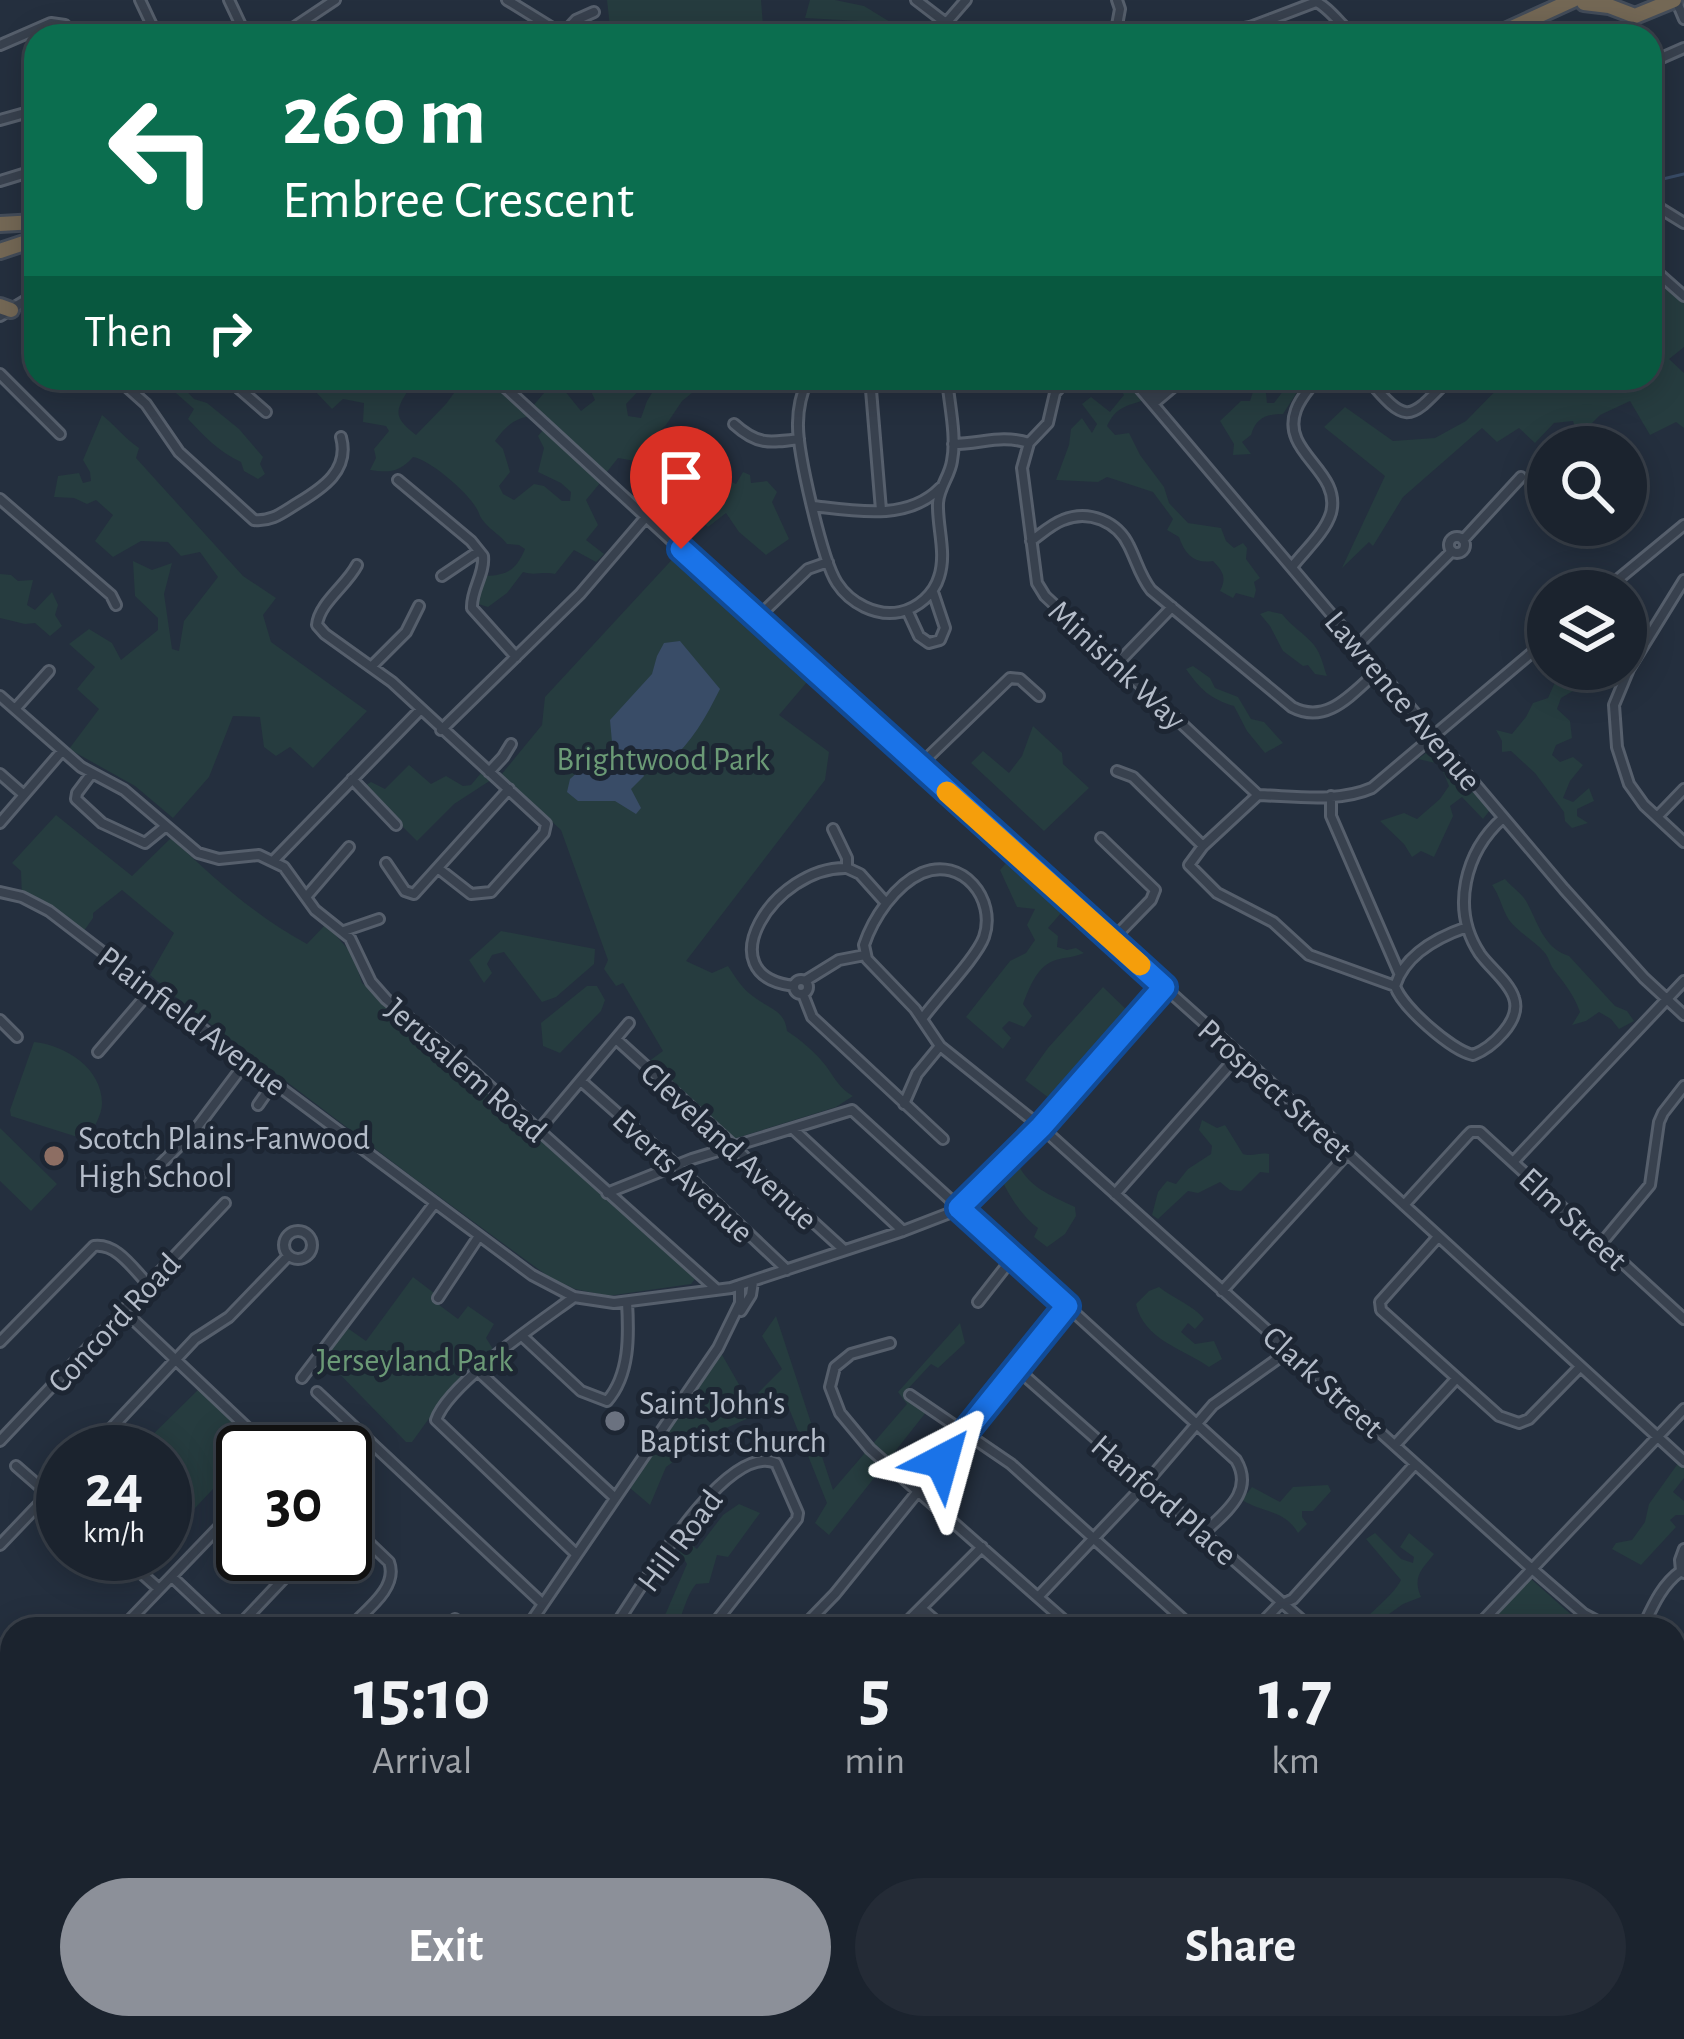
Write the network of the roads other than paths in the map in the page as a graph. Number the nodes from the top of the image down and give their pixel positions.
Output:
1 (335, 0) edge
2 (916, 0) edge
3 (966, 0) edge
4 (1675, 0) edge
5 (510, 1) edge
6 (1582, 1) edge
7 (594, 11) dead end
8 (1271, 19) junction
9 (1684, 19) edge
10 (946, 23) joint
11 (1337, 23) edge
12 (299, 24) edge
13 (545, 24) edge
14 (572, 24) edge
15 (1257, 24) edge
16 (1273, 24) edge
17 (1524, 24) edge
18 (1537, 24) edge
19 (0, 374) edge
20 (130, 390) edge
21 (241, 390) edge
22 (508, 390) edge
23 (805, 390) edge
24 (871, 390) edge
25 (948, 390) edge
26 (1058, 390) edge
27 (1141, 390) edge
28 (1161, 390) edge
29 (1167, 390) edge
30 (1309, 390) edge
31 (1378, 390) edge
32 (1439, 390) edge
33 (1151, 401) junction
34 (266, 412) dead end
35 (734, 424) dead end
36 (60, 434) dead end
37 (341, 436) dead end
38 (799, 439) junction
39 (953, 443) junction
40 (1029, 443) junction
41 (653, 447) dead end
42 (682, 476) junction
43 (1521, 477) dead end
44 (398, 480) dead end
45 (940, 487) junction
46 (0, 499) edge
47 (709, 499) dead end
48 (814, 506) junction
49 (881, 510) junction
50 (647, 517) junction
51 (1684, 524) edge
52 (1031, 542) junction
53 (478, 551) junction
54 (828, 562) junction
55 (357, 565) dead end
56 (1292, 567) junction
57 (1629, 570) edge
58 (442, 576) dead end
59 (1684, 580) edge
60 (932, 591) junction
61 (116, 605) dead end
62 (419, 606) dead end
63 (1172, 607) junction
64 (907, 610) junction
65 (757, 618) junction
66 (1358, 645) junction
67 (516, 657) junction
68 (1527, 657) edge
69 (1117, 664) junction
70 (371, 668) junction
71 (1379, 670) junction
72 (49, 671) dead end
73 (0, 696) edge
74 (1039, 696) dead end
75 (15, 710) junction
76 (420, 710) junction
77 (441, 730) junction
78 (1435, 736) junction
79 (511, 743) dead end
80 (62, 751) junction
81 (919, 766) junction
82 (1117, 771) dead end
83 (489, 772) junction
84 (92, 773) junction
85 (0, 775) edge
86 (352, 779) junction
87 (508, 789) junction
88 (1684, 789) edge
89 (24, 795) junction
90 (1258, 795) junction
91 (1331, 796) junction
92 (1503, 818) junction
93 (1658, 818) junction
94 (0, 823) edge
95 (396, 825) dead end
96 (166, 826) junction
97 (833, 829) dead end
98 (1101, 838) dead end
99 (1684, 842) edge
100 (1203, 846) junction
101 (349, 848) dead end
102 (274, 860) junction
103 (386, 863) dead end
104 (847, 868) junction
105 (439, 869) junction
106 (0, 892) edge
107 (306, 897) junction
108 (886, 903) junction
109 (379, 919) dead end
110 (1467, 927) junction
111 (343, 932) junction
112 (1112, 940) junction
113 (865, 955) junction
114 (1400, 973) junction
115 (805, 981) junction
116 (1684, 981) edge
117 (794, 986) junction
118 (1395, 986) junction
119 (1164, 987) junction
120 (152, 988) junction
121 (803, 994) junction
122 (1667, 999) junction
123 (1684, 1015) edge
124 (922, 1019) junction
125 (0, 1020) edge
126 (629, 1023) dead end
127 (17, 1037) dead end
128 (616, 1039) junction
129 (940, 1046) junction
130 (98, 1052) dead end
131 (1239, 1054) junction
132 (246, 1062) junction
133 (581, 1081) junction
134 (274, 1082) junction
135 (1684, 1086) edge
136 (904, 1104) junction
137 (258, 1106) dead end
138 (1041, 1127) junction
139 (794, 1130) junction
140 (538, 1132) junction
141 (944, 1139) dead end
142 (735, 1147) junction
143 (1347, 1154) junction
144 (1514, 1161) junction
145 (676, 1165) junction
146 (147, 1178) dead end
147 (607, 1193) junction
148 (1114, 1194) junction
149 (225, 1203) dead end
150 (434, 1204) junction
151 (1404, 1205) junction
152 (959, 1208) junction
153 (903, 1231) junction
154 (479, 1236) junction
155 (1438, 1237) junction
156 (1600, 1245) junction
157 (844, 1250) junction
158 (288, 1256) dead end
159 (1014, 1256) junction
160 (787, 1270) junction
161 (753, 1282) junction
162 (148, 1284) junction
163 (740, 1285) junction
164 (716, 1290) junction
165 (1222, 1291) junction
166 (574, 1297) junction
167 (438, 1298) dead end
168 (627, 1302) junction
169 (978, 1302) dead end
170 (1067, 1306) junction
171 (123, 1310) junction
172 (1684, 1319) edge
173 (733, 1321) junction
174 (522, 1336) junction
175 (0, 1342) edge
176 (890, 1343) dead end
177 (1290, 1350) junction
178 (176, 1359) junction
179 (1580, 1367) junction
180 (1017, 1369) junction
181 (478, 1371) junction
182 (302, 1378) dead end
183 (1456, 1379) junction
184 (317, 1392) dead end
185 (910, 1395) dead end
186 (1684, 1409) edge
187 (1197, 1424) junction
188 (114, 1425) edge
189 (245, 1425) edge
190 (966, 1432) junction
191 (1658, 1438) junction
192 (0, 1441) edge
193 (1395, 1445) junction
194 (1684, 1461) edge
195 (1415, 1464) junction
196 (16, 1466) dead end
197 (36, 1483) edge
198 (1146, 1483) junction
199 (919, 1490) junction
200 (614, 1497) junction
201 (36, 1508) edge
202 (216, 1531) edge
203 (1204, 1533) junction
204 (1093, 1539) junction
205 (0, 1545) edge
206 (372, 1546) edge
207 (982, 1546) junction
208 (1684, 1550) edge
209 (576, 1554) junction
210 (192, 1556) edge
211 (1532, 1569) junction
212 (1682, 1572) edge
213 (150, 1581) edge
214 (168, 1581) edge
215 (176, 1581) edge
216 (281, 1581) edge
217 (159, 1589) junction
218 (1038, 1597) junction
219 (1284, 1603) junction
220 (543, 1604) junction
221 (922, 1609) junction
222 (132, 1617) edge
223 (214, 1617) edge
224 (247, 1617) edge
225 (359, 1617) edge
226 (534, 1617) edge
227 (622, 1617) edge
228 (720, 1617) edge
229 (813, 1617) edge
230 (914, 1617) edge
231 (931, 1617) edge
232 (1059, 1617) edge
233 (1181, 1617) edge
234 (1269, 1617) edge
235 (1299, 1617) edge
236 (1486, 1617) edge
237 (1590, 1617) edge
238 (1648, 1617) edge

1 - 12 street
2 - 10 street
3 - 10 street
4 - 6 highway
4 - 9 street
5 - 13 street
6 - 17 highway
6 - 18 highway
7 - 14 street
8 - 11 street
8 - 15 street
8 - 16 street
19 - 36 street
20 - 37 street
21 - 34 street
22 - 50 street, Prospect Street
23 - 38 street
24 - 49 street
25 - 39 street
26 - 40 street, Minisink Way
27 - 33 street, Lawrence Avenue
28 - 33 street
29 - 33 street
30 - 56 street
31 - 32 street
33 - 56 street, Lawrence Avenue
35 - 38 street
38 - 48 street
39 - 40 street
39 - 45 street
40 - 52 street, Minisink Way
41 - 42 street
42 - 47 street
42 - 50 street
43 - 66 street
44 - 53 street
45 - 49 street
45 - 60 street
46 - 61 street
48 - 49 street
48 - 54 street
50 - 65 street, Prospect Street
50 - 67 street
51 - 57 street
52 - 63 street
52 - 69 street, Minisink Way
53 - 58 street
53 - 67 street
54 - 64 street
54 - 65 street
55 - 70 street
56 - 66 street, Lawrence Avenue
59 - 93 street
60 - 64 street
60 - 64 street
62 - 70 street
63 - 69 street
63 - 71 street
65 - 81 street, Prospect Street
66 - 71 street, Lawrence Avenue
67 - 77 street
68 - 78 street
69 - 90 street, Minisink Way
70 - 76 street
71 - 78 street, Lawrence Avenue
72 - 75 street
73 - 75 street
74 - 81 street
75 - 80 street
76 - 77 street
76 - 86 street
77 - 83 street
78 - 91 street
78 - 92 street, Lawrence Avenue
79 - 83 street
80 - 84 street
80 - 89 street
81 - 112 street, Prospect Street
82 - 100 street
83 - 87 street
84 - 96 street
84 - 96 street
85 - 89 street
86 - 95 street
86 - 102 street
87 - 105 street
87 - 105 street
88 - 93 street
89 - 94 street
90 - 91 street
90 - 100 street
91 - 114 street
92 - 110 street
92 - 122 street, Lawrence Avenue
93 - 99 street
96 - 102 street
97 - 104 street
98 - 112 street
100 - 118 street
101 - 107 street
102 - 107 street, Jerusalem Road
103 - 105 street
104 - 108 street
104 - 117 street
106 - 120 street, Plainfield Avenue
107 - 111 street, Jerusalem Road
108 - 113 street
108 - 124 street
109 - 111 street
110 - 114 street
110 - 118 street
111 - 140 street, Jerusalem Road
112 - 119 street, Prospect Street
113 - 115 street
113 - 124 street
114 - 118 street
115 - 117 street
115 - 121 street
116 - 122 street
117 - 121 street
119 - 131 street, Prospect Street
119 - 138 street
120 - 130 street
120 - 132 street, Plainfield Avenue
121 - 136 street
122 - 123 street, Lawrence Avenue
122 - 144 street
124 - 129 street, Clark Street
125 - 127 street
126 - 128 street
128 - 133 street
128 - 142 street, Cleveland Avenue
129 - 136 street
129 - 138 street, Clark Street
131 - 143 street, Prospect Street
131 - 148 street
132 - 134 street, Plainfield Avenue
132 - 146 street
133 - 140 street
133 - 145 street, Everts Avenue
134 - 137 street
134 - 150 street, Plainfield Avenue
135 - 156 street
136 - 141 street
138 - 148 street, Clark Street
138 - 152 street
139 - 142 street
139 - 152 street
139 - 153 street
140 - 147 street, Jerusalem Road
142 - 145 street
142 - 157 street, Cleveland Avenue
143 - 151 street, Prospect Street
143 - 165 street
144 - 151 street, Elm Street
144 - 156 street, Elm Street
145 - 147 street
145 - 160 street, Everts Avenue
147 - 164 street, Jerusalem Road
148 - 165 street, Clark Street
149 - 162 street, Concord Road
150 - 154 street, Plainfield Avenue
150 - 182 street
151 - 155 street, Prospect Street
152 - 153 street, Plainfield Avenue
152 - 159 street
153 - 157 street, Plainfield Avenue
154 - 166 street, Plainfield Avenue
154 - 167 street
155 - 179 street, Prospect Street
155 - 183 street
156 - 172 street, Elm Street
157 - 160 street, Plainfield Avenue
158 - 178 street
159 - 169 street
159 - 170 street
160 - 161 street, Plainfield Avenue
161 - 163 street, Plainfield Avenue
161 - 173 street
162 - 171 street, Concord Road
162 - 175 street
163 - 164 street, Plainfield Avenue
163 - 173 street
164 - 168 street, Plainfield Avenue
165 - 177 street, Clark Street
166 - 168 street, Plainfield Avenue
166 - 174 street
168 - 174 street
170 - 180 street
170 - 187 street
171 - 178 street
171 - 192 street, Concord Road
173 - 200 street
174 - 181 street
176 - 199 street
177 - 187 street
177 - 193 street, Clark Street
178 - 188 street
178 - 189 street
179 - 183 street
179 - 191 street, Prospect Street
180 - 190 street
180 - 198 street, Hanford Place
181 - 200 street
181 - 209 street
183 - 193 street
184 - 220 street
185 - 190 street
186 - 191 street
187 - 198 street
187 - 203 street
190 - 199 street
190 - 204 street
191 - 194 street, Prospect Street
191 - 211 street
193 - 195 street, Clark Street
195 - 211 street, Clark Street
195 - 219 street
196 - 197 street
198 - 203 street, Hanford Place
198 - 204 street
199 - 207 street
199 - 229 street
200 - 209 street
201 - 205 street
202 - 210 street
203 - 219 street, Hanford Place
204 - 218 street
204 - 233 street
206 - 225 street
207 - 218 street
207 - 221 street
208 - 212 street
209 - 220 street
211 - 236 street
211 - 237 street, Clark Street
212 - 238 street
213 - 217 street
214 - 217 street
215 - 223 street
216 - 224 street
217 - 222 street
218 - 232 street
219 - 234 street
219 - 235 street, Hanford Place
220 - 226 street
221 - 230 street
221 - 231 street
227 - 228 street, Hill Road

